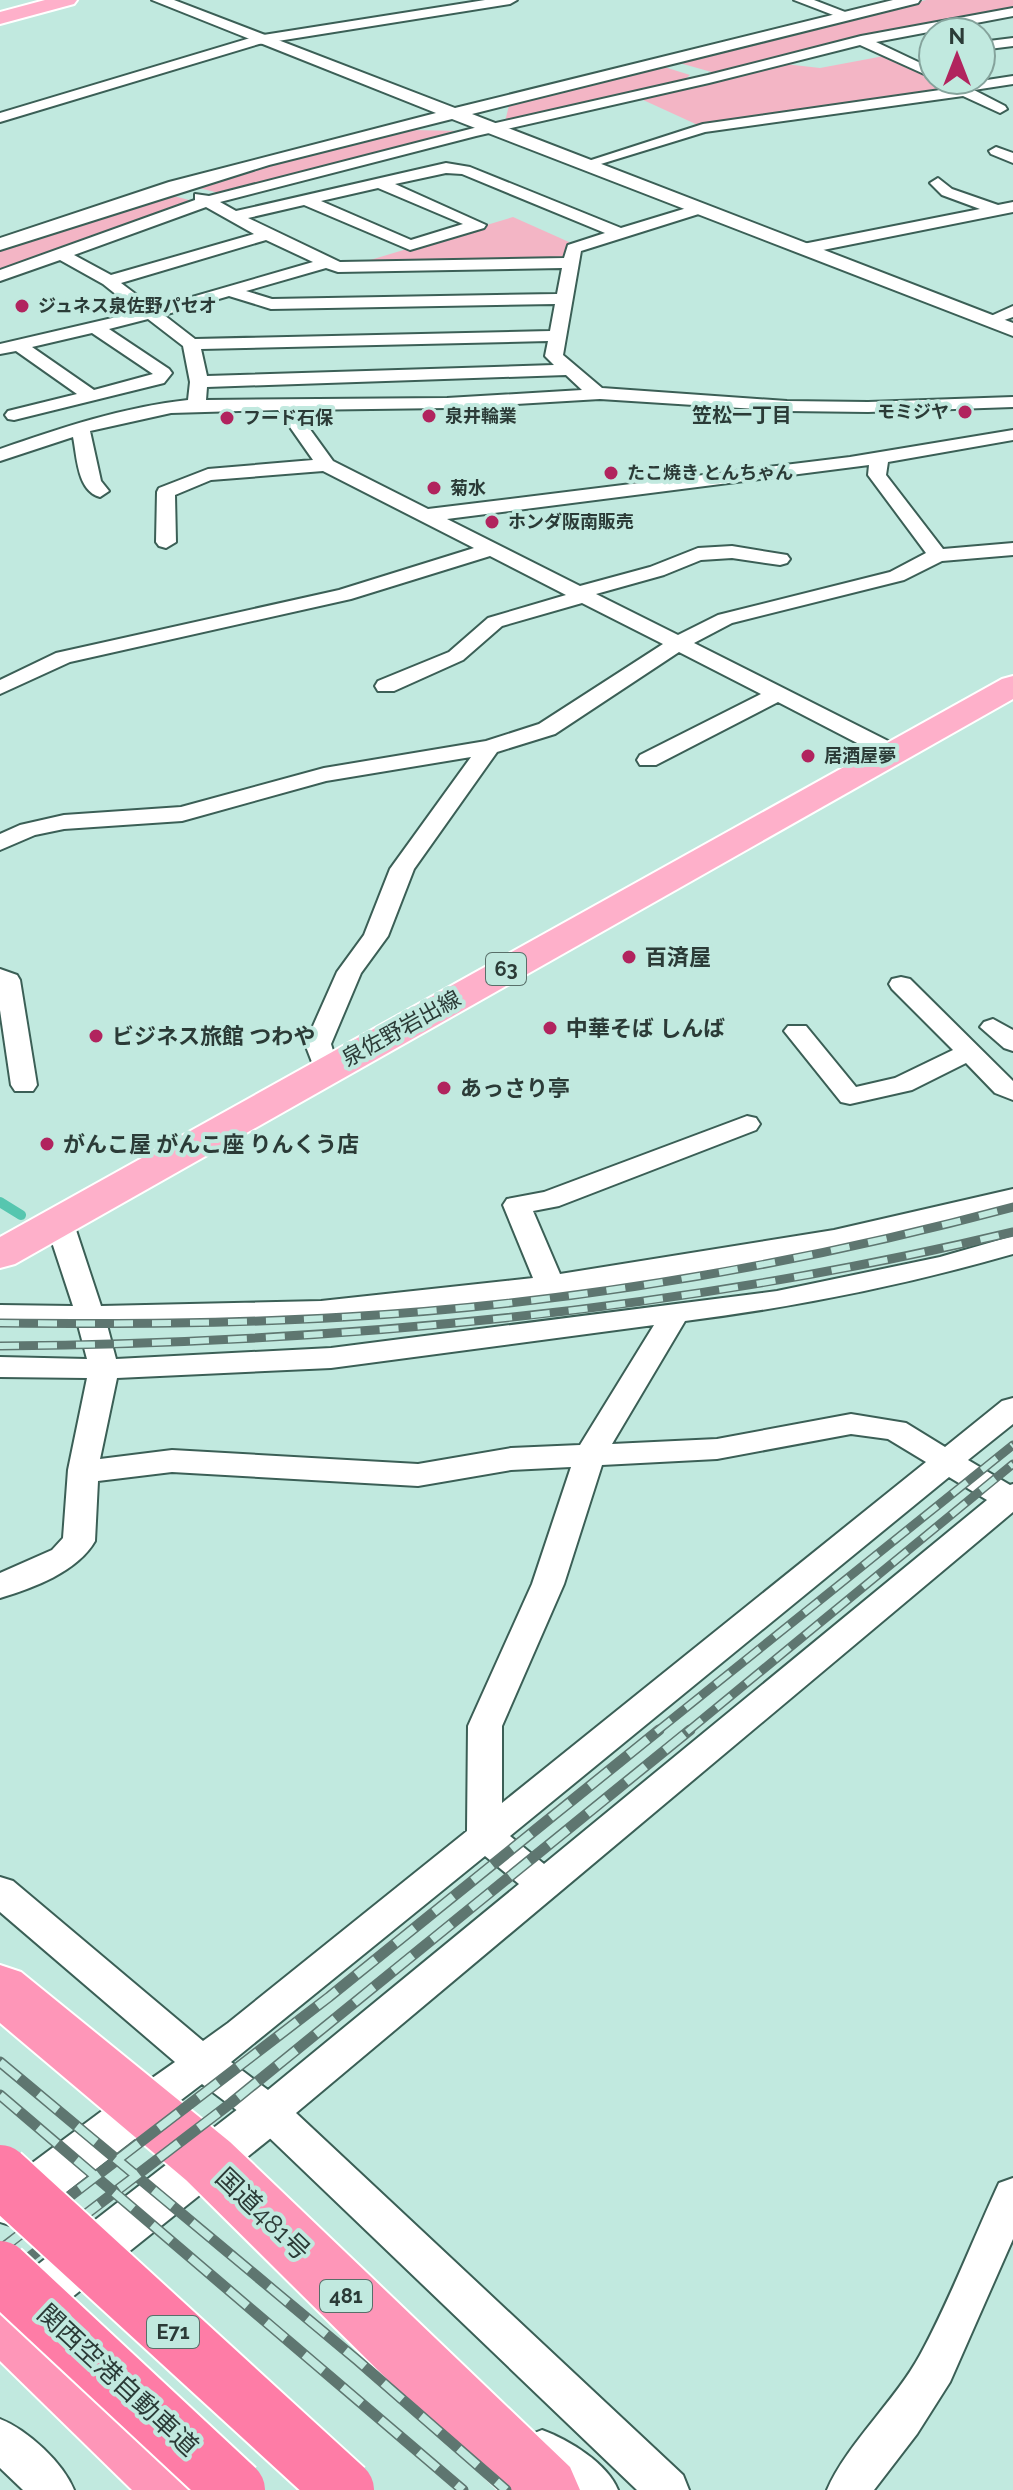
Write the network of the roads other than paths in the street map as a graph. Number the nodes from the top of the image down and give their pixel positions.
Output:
1 (31, 0) edge
2 (67, 0) edge
3 (160, 0) edge
4 (510, 0) edge
5 (801, 0) edge
6 (912, 0) edge
7 (0, 9) edge
8 (1013, 12) edge
9 (846, 15) junction
10 (0, 18) edge
11 (257, 40) junction
12 (861, 40) junction
13 (661, 60) junction
14 (917, 66) edge
15 (709, 79) junction
16 (917, 96) edge
17 (976, 96) edge
18 (1000, 109) dead end
19 (451, 114) junction
20 (0, 118) edge
21 (494, 130) junction
22 (996, 151) dead end
23 (377, 157) junction
24 (1013, 159) edge
25 (586, 164) junction
26 (417, 174) junction
27 (379, 183) junction
28 (938, 183) dead end
29 (176, 186) junction
30 (303, 199) junction
31 (207, 201) junction
32 (1005, 208) edge
33 (700, 209) junction
34 (234, 216) junction
35 (618, 233) junction
36 (267, 235) junction
37 (0, 244) edge
38 (803, 249) junction
39 (63, 255) junction
40 (325, 263) junction
41 (570, 263) junction
42 (0, 276) edge
43 (109, 281) junction
44 (228, 291) junction
45 (564, 299) junction
46 (1013, 311) edge
47 (154, 313) junction
48 (990, 320) junction
49 (95, 327) junction
50 (1013, 330) edge
51 (558, 336) junction
52 (191, 344) junction
53 (19, 345) junction
54 (0, 349) edge
55 (571, 370) junction
56 (199, 382) junction
57 (596, 393) junction
58 (91, 396) junction
59 (1013, 402) edge
60 (282, 403) junction
61 (196, 405) junction
62 (7, 409) edge
63 (81, 430) junction
64 (1013, 435) edge
65 (46, 440) junction
66 (0, 455) edge
67 (879, 459) junction
68 (326, 465) junction
69 (100, 491) dead end
70 (429, 515) junction
71 (166, 542) dead end
72 (491, 549) junction
73 (1013, 549) edge
74 (938, 555) junction
75 (780, 559) dead end
76 (580, 595) junction
77 (677, 644) junction
78 (386, 686) dead end
79 (1013, 686) edge
80 (0, 688) edge
81 (776, 695) junction
82 (489, 747) junction
83 (896, 754) junction
84 (648, 760) dead end
85 (0, 824) edge
86 (28, 830) junction
87 (0, 843) edge
88 (0, 976) edge
89 (901, 984) dead end
90 (797, 1031) dead end
91 (969, 1052) junction
92 (326, 1070) junction
93 (24, 1085) dead end
94 (1013, 1092) edge
95 (747, 1124) dead end
96 (1013, 1197) edge
97 (59, 1221) junction
98 (1013, 1245) edge
99 (0, 1255) edge
100 (550, 1284) junction
101 (676, 1313) junction
102 (0, 1314) edge
103 (91, 1317) junction
104 (0, 1367) edge
105 (104, 1369) junction
106 (1013, 1408) edge
107 (591, 1453) junction
108 (947, 1461) junction
109 (83, 1470) junction
110 (1011, 1497) edge
111 (0, 1586) edge
112 (484, 1835) junction
113 (545, 1885) junction
114 (0, 1891) edge
115 (0, 1989) edge
116 (202, 2062) junction
117 (142, 2107) junction
118 (269, 2112) junction
119 (208, 2161) junction
120 (0, 2175) edge
121 (1013, 2195) edge
122 (0, 2214) edge
123 (1, 2308) edge
124 (390, 2338) junction
125 (0, 2439) edge
126 (53, 2490) edge
127 (179, 2490) edge
128 (235, 2490) edge
129 (344, 2490) edge
130 (546, 2490) edge
131 (597, 2490) edge
132 (668, 2490) edge
133 (848, 2490) edge

1 - 7 main road
2 - 10 main road
3 - 11 street
4 - 11 street
5 - 9 street
6 - 9 street
8 - 12 street
9 - 13 street
11 - 19 street
11 - 20 street
12 - 14 street
12 - 15 street
13 - 15 street
13 - 19 street
15 - 21 street
16 - 25 street
17 - 18 street
19 - 21 street
19 - 29 street
21 - 23 street
21 - 25 street
22 - 24 street
23 - 26 street
23 - 31 street
25 - 33 street
26 - 27 street
26 - 35 street
27 - 30 street
27 - 30 street
28 - 32 street
29 - 31 street
29 - 37 street
30 - 34 street
31 - 34 street
31 - 39 street
32 - 38 street
33 - 35 street
33 - 38 street
34 - 36 street
35 - 41 street
36 - 40 street
36 - 43 street
38 - 48 street
39 - 42 street
39 - 43 street
40 - 41 street
40 - 44 street
41 - 45 street
43 - 47 street
44 - 45 street
44 - 47 street
45 - 51 street
46 - 48 street
47 - 49 street
47 - 52 street
48 - 50 street
49 - 53 street
49 - 58 street
51 - 52 street
51 - 55 street
52 - 56 street
53 - 54 street
53 - 58 street
55 - 56 street
55 - 57 street
56 - 61 street
57 - 59 street
57 - 60 street
58 - 62 street
60 - 61 street
60 - 68 street
61 - 63 street
62 - 65 street
63 - 65 street
63 - 69 street
64 - 67 street
65 - 66 street
67 - 70 street
67 - 74 street
68 - 70 street
68 - 71 street
70 - 72 street
72 - 76 street
72 - 80 street
73 - 74 street
74 - 77 street
75 - 76 street
76 - 77 street
76 - 78 street
77 - 81 street
77 - 82 street
79 - 83 main road, 泉佐野岩出線 / 63
81 - 83 street
81 - 84 street
82 - 86 street
82 - 92 street
83 - 92 main road, 泉佐野岩出線 / 63
85 - 86 street
86 - 87 street
88 - 93 street
89 - 91 street
90 - 91 street
91 - 94 street
92 - 97 main road, 泉佐野岩出線 / 63
95 - 100 street
96 - 100 street
97 - 99 main road, 泉佐野岩出線 / 63
97 - 103 street
98 - 101 street
100 - 103 street
101 - 105 street
101 - 107 street
102 - 103 street
103 - 105 street
104 - 105 street
105 - 109 street
106 - 108 street
107 - 108 street
107 - 109 street
107 - 112 street
108 - 110 street
108 - 112 street
109 - 111 street
110 - 113 street
112 - 113 street
112 - 116 street
113 - 118 street
114 - 116 street
115 - 117 highway, 国道481号 / 481
116 - 117 street
116 - 118 street
117 - 119 highway, 国道481号 / 481
117 - 122 street
118 - 119 street
118 - 132 street
119 - 123 street
119 - 124 highway, 国道481号 / 481
120 - 129 highway, E71, bridge
121 - 133 street
123 - 127 highway
123 - 128 highway, 関西空港自動車道, bridge
124 - 130 highway, 国道481号 / 481
124 - 131 street
125 - 126 street

